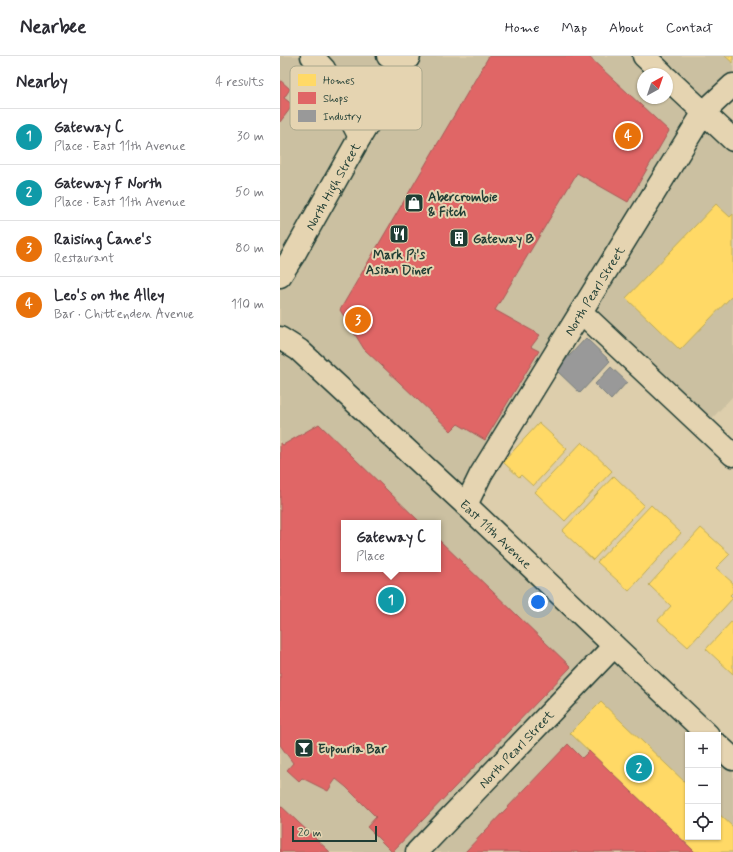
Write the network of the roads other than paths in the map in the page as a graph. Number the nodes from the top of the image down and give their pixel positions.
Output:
1 (312, 56) edge
2 (644, 56) edge
3 (402, 57) edge
4 (321, 66) edge
5 (397, 66) edge
6 (657, 68) edge
7 (673, 84) edge
8 (733, 85) edge
9 (704, 112) junction
10 (356, 130) edge
11 (364, 130) edge
12 (360, 137) junction
13 (733, 140) edge
14 (280, 276) edge
15 (581, 312) junction
16 (280, 338) edge
17 (733, 455) edge
18 (466, 505) junction
19 (614, 646) junction
20 (705, 732) edge
21 (721, 748) edge
22 (733, 759) edge
23 (417, 852) edge

1 - 4 street
2 - 6 street
3 - 5 street, North High Street
7 - 9 street
8 - 9 street, North Pearl Street
9 - 13 street
9 - 15 street, North Pearl Street
10 - 12 street
11 - 12 street, North High Street
12 - 14 street, North High Street
15 - 17 street
15 - 18 street, North Pearl Street
16 - 18 street, East 11th Avenue
18 - 19 street, East 11th Avenue
19 - 20 street, East 11th Avenue
19 - 23 street, North Pearl Street
21 - 22 street

